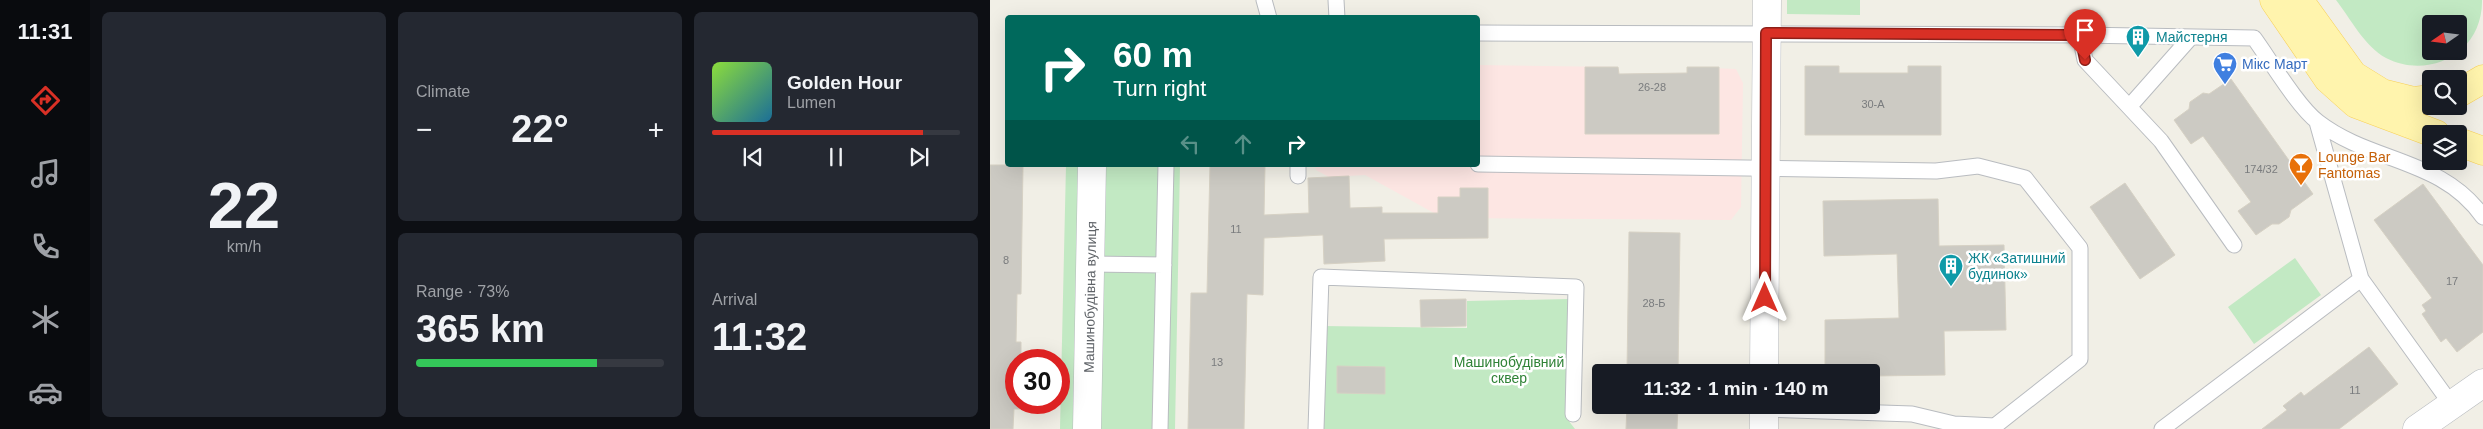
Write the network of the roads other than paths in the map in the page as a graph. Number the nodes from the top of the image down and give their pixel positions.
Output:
1 (1264, 0) edge
2 (1336, 0) edge
3 (1766, 0) edge
4 (2274, 0) edge
5 (2299, 0) edge
6 (1268, 15) edge
7 (1337, 15) edge
8 (1480, 33) edge
9 (1766, 33) junction
10 (2080, 35) junction
11 (2191, 36) junction
12 (2483, 79) edge
13 (2467, 89) edge
14 (2422, 100) edge
15 (2129, 106) junction
16 (2317, 122) junction
17 (2422, 129) edge
18 (2467, 145) edge
19 (2483, 152) edge
20 (1480, 164) edge
21 (1092, 167) edge
22 (1166, 167) edge
23 (1766, 167) junction
24 (2483, 217) edge
25 (2234, 245) dead end
26 (1090, 264) junction
27 (1164, 265) junction
28 (2361, 279) junction
29 (1764, 364) edge
30 (2483, 383) edge
31 (2451, 404) junction
32 (1573, 414) dead end
33 (1880, 414) edge
34 (1087, 429) edge
35 (1160, 429) edge
36 (1316, 429) edge
37 (2162, 429) edge
38 (2417, 429) edge

1 - 6 lane
2 - 7 lane
3 - 9 street
4 - 17 main road
5 - 14 main road
8 - 9 lane
9 - 10 lane
9 - 23 street
10 - 11 lane
10 - 15 lane
11 - 15 lane
11 - 16 lane
12 - 13 main road
15 - 25 lane
16 - 24 lane
16 - 28 lane
18 - 19 main road
20 - 23 lane
21 - 26 street, Машинобудівна вулиця
22 - 27 lane
23 - 29 street
23 - 33 lane
26 - 27 lane
26 - 34 street, Машинобудівна вулиця
27 - 35 lane
28 - 31 lane
28 - 37 lane
30 - 31 street
31 - 38 street
32 - 36 lane

